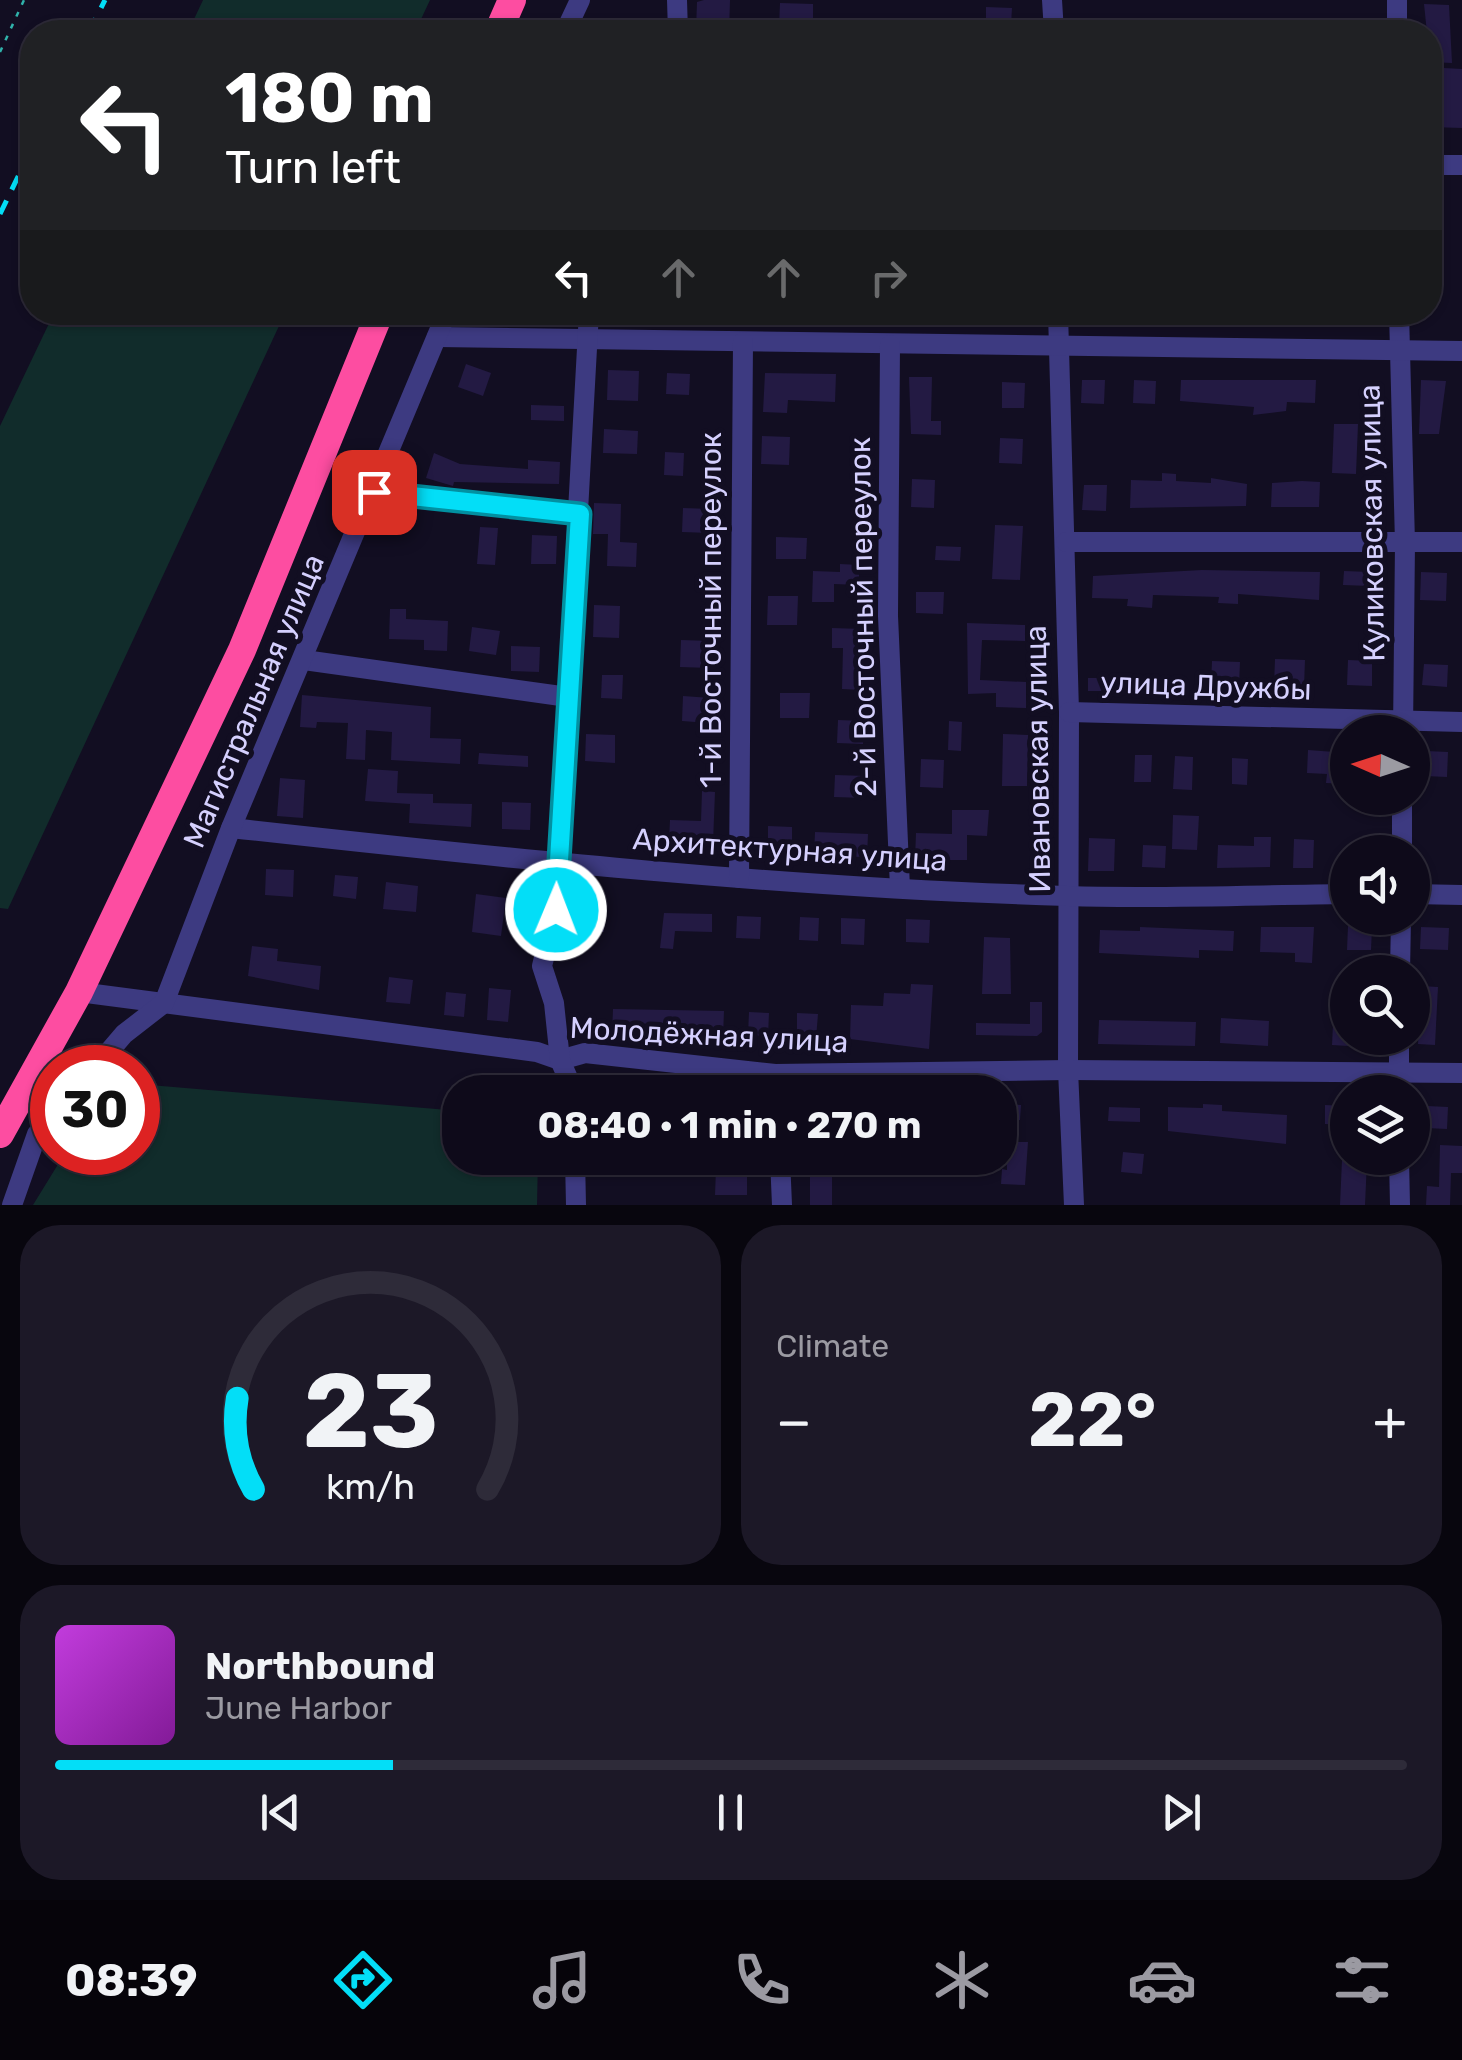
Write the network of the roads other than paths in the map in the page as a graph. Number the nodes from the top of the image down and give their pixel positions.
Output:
1 (375, 325) edge
2 (442, 325) edge
3 (589, 325) edge
4 (1058, 325) edge
5 (1399, 325) edge
6 (437, 338) junction
7 (588, 341) junction
8 (743, 342) junction
9 (890, 344) junction
10 (1059, 344) junction
11 (1400, 352) junction
12 (1462, 352) edge
13 (374, 492) junction
14 (580, 514) junction
15 (1066, 542) junction
16 (1462, 542) edge
17 (1405, 544) junction
18 (304, 660) junction
19 (568, 696) junction
20 (1069, 712) junction
21 (1403, 715) edge
22 (1462, 722) edge
23 (1330, 724) edge
24 (1430, 725) edge
25 (231, 828) junction
26 (556, 864) junction
27 (740, 878) junction
28 (900, 888) junction
29 (1330, 894) edge
30 (1430, 894) edge
31 (1462, 895) edge
32 (1070, 896) junction
33 (78, 992) junction
34 (164, 1004) junction
35 (114, 1045) edge
36 (560, 1060) junction
37 (1068, 1070) junction
38 (1462, 1073) edge
39 (567, 1075) edge
40 (724, 1075) edge
41 (955, 1075) edge
42 (1430, 1078) edge
43 (1330, 1080) edge
44 (0, 1134) edge
45 (30, 1156) edge
46 (576, 1175) edge
47 (781, 1175) edge
48 (1399, 1175) edge
49 (12, 1205) edge
50 (576, 1205) edge
51 (782, 1205) edge
52 (1074, 1205) edge
53 (1400, 1205) edge

1 - 33 highway
2 - 6 street, Магистральная улица
3 - 7 street
4 - 10 street, Ивановская улица
5 - 11 street, Куликовская улица
6 - 7 street
6 - 13 street, Магистральная улица
7 - 8 street
7 - 14 street
8 - 9 street
8 - 27 street, 1-й Восточный переулок
9 - 10 street
9 - 28 street, 2-й Восточный переулок
10 - 11 street
10 - 15 street, Ивановская улица
11 - 12 street
11 - 17 street, Куликовская улица
13 - 14 street
13 - 18 street, Магистральная улица
14 - 19 street
15 - 17 street
15 - 20 street, Ивановская улица
16 - 17 street
17 - 21 street, Куликовская улица
18 - 19 street
18 - 25 street, Магистральная улица
19 - 26 street
20 - 23 street, улица Дружбы
20 - 32 street, Ивановская улица
22 - 24 street, улица Дружбы
25 - 26 street, Архитектурная улица
25 - 34 street, Магистральная улица
26 - 27 street, Архитектурная улица
26 - 36 street
27 - 28 street, Архитектурная улица
28 - 32 street, Архитектурная улица
29 - 32 street, Архитектурная улица
30 - 31 street
32 - 37 street, Ивановская улица
33 - 34 street, Молодёжная улица
33 - 44 highway
34 - 35 street
34 - 36 street, Молодёжная улица
36 - 39 street
36 - 40 street, Молодёжная улица
37 - 41 street, Молодёжная улица
37 - 43 street, Молодёжная улица
37 - 52 street, Ивановская улица
38 - 42 street, Молодёжная улица
45 - 49 street
46 - 50 street
47 - 51 street
48 - 53 street

